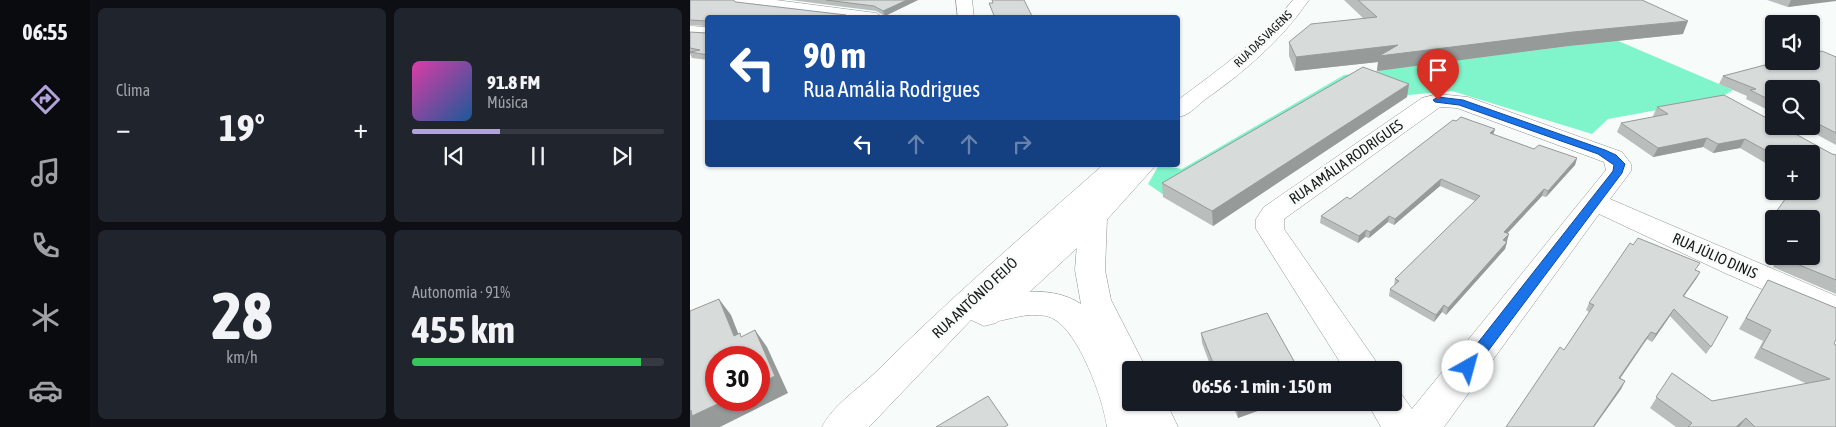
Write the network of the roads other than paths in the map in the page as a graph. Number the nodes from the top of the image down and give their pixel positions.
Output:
1 (739, 0) edge
2 (964, 0) edge
3 (1301, 0) edge
4 (853, 15) edge
5 (966, 15) edge
6 (690, 31) edge
7 (705, 32) edge
8 (1224, 77) junction
9 (1180, 109) edge
10 (1180, 129) edge
11 (1117, 167) edge
12 (1141, 167) edge
13 (1595, 202) junction
14 (1088, 208) junction
15 (1836, 309) edge
16 (986, 312) junction
17 (1124, 361) edge
18 (1358, 361) edge
19 (870, 402) junction
20 (1150, 411) edge
21 (1392, 411) edge
22 (842, 427) edge
23 (1127, 427) edge
24 (1158, 427) edge
25 (1402, 427) edge
26 (1421, 427) edge

1 - 4 street
2 - 5 street
3 - 8 street, RUA DAS VAGENS
6 - 7 street
8 - 9 street, RUA DAS VAGENS
8 - 10 street, RUA DAS VAGENS
11 - 14 street
12 - 14 street
13 - 15 street, RUA JÚLIO DINIS
13 - 18 street, RUA AMÁLIA RODRIGUES
13 - 26 street, RUA AMÁLIA RODRIGUES
14 - 16 street, RUA ANTÓNIO FEIJÓ
14 - 17 street
14 - 19 street, RUA ANTÓNIO FEIJÓ
16 - 19 street, RUA ANTÓNIO FEIJÓ
16 - 23 street
19 - 22 street, RUA ANTÓNIO FEIJÓ
20 - 24 street
21 - 25 street

